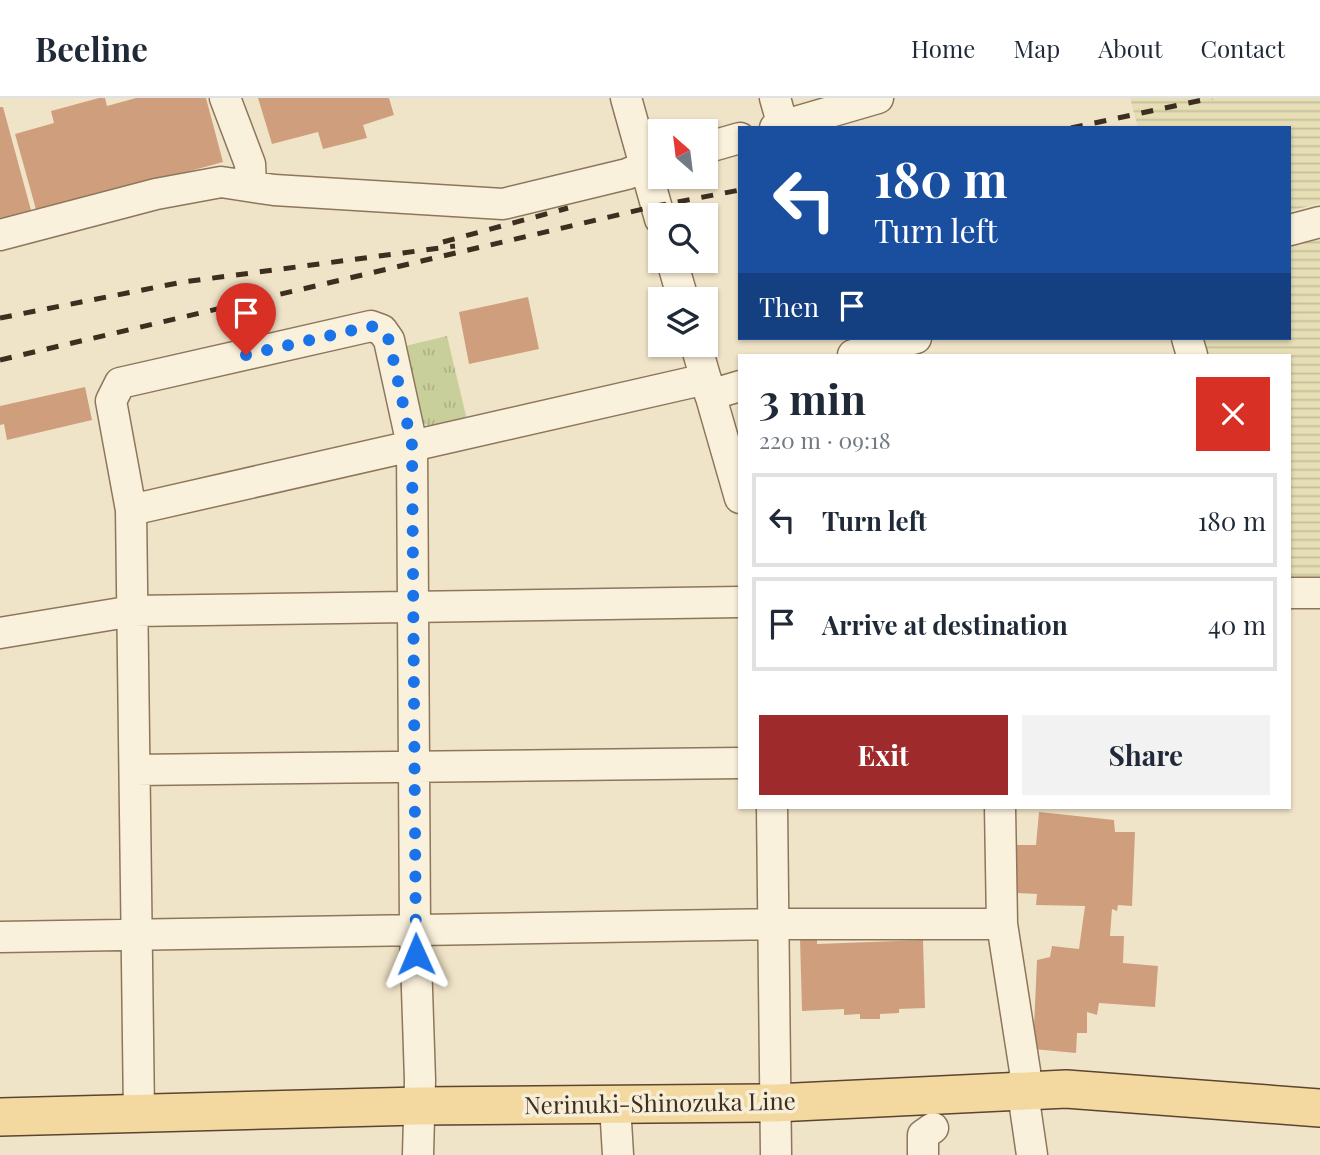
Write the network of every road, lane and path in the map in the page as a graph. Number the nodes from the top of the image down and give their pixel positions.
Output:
1 (225, 98) edge
2 (626, 98) edge
3 (878, 98) edge
4 (778, 117) edge
5 (738, 139) edge
6 (718, 144) edge
7 (648, 153) edge
8 (648, 165) edge
9 (251, 185) junction
10 (1320, 222) edge
11 (1291, 230) edge
12 (0, 234) edge
13 (909, 340) edge
14 (857, 354) edge
15 (699, 357) edge
16 (738, 386) edge
17 (708, 387) junction
18 (412, 445) junction
19 (738, 491) edge
20 (131, 510) junction
21 (1291, 593) edge
22 (1320, 593) edge
23 (738, 602) edge
24 (412, 606) junction
25 (133, 611) junction
26 (0, 633) edge
27 (738, 763) edge
28 (416, 768) junction
29 (135, 770) junction
30 (772, 809) edge
31 (1000, 809) edge
32 (775, 924) junction
33 (1002, 924) junction
34 (415, 929) junction
35 (137, 934) junction
36 (0, 937) edge
37 (1023, 1093) junction
38 (775, 1103) junction
39 (615, 1105) junction
40 (418, 1106) junction
41 (1320, 1108) edge
42 (139, 1114) junction
43 (0, 1117) edge
44 (933, 1134) edge
45 (418, 1155) edge
46 (618, 1155) edge
47 (776, 1155) edge
48 (1032, 1155) edge

1 - 9 street
2 - 7 street
3 - 4 street
5 - 6 street
8 - 9 street
9 - 12 street
10 - 11 street
13 - 14 street
15 - 17 street
16 - 17 street
17 - 18 street
17 - 19 street
18 - 20 street
18 - 20 street
18 - 24 street
20 - 25 street
21 - 22 street
23 - 24 street
24 - 25 street
24 - 28 street
25 - 26 street
25 - 29 street
27 - 28 street
28 - 29 street
28 - 34 street
29 - 35 street
30 - 32 street
31 - 33 street
32 - 33 street
32 - 34 street
32 - 38 street
33 - 37 street
34 - 35 street
34 - 40 street
35 - 36 street
35 - 42 street
37 - 41 main road, Nerinuki-Shinozuka Line
37 - 44 main road, Nerinuki-Shinozuka Line
37 - 48 street
38 - 39 main road, Nerinuki-Shinozuka Line
38 - 44 main road, Nerinuki-Shinozuka Line
38 - 47 street
39 - 40 main road, Nerinuki-Shinozuka Line
39 - 46 street
40 - 42 main road, Nerinuki-Shinozuka Line
40 - 45 street
42 - 43 main road, Nerinuki-Shinozuka Line

